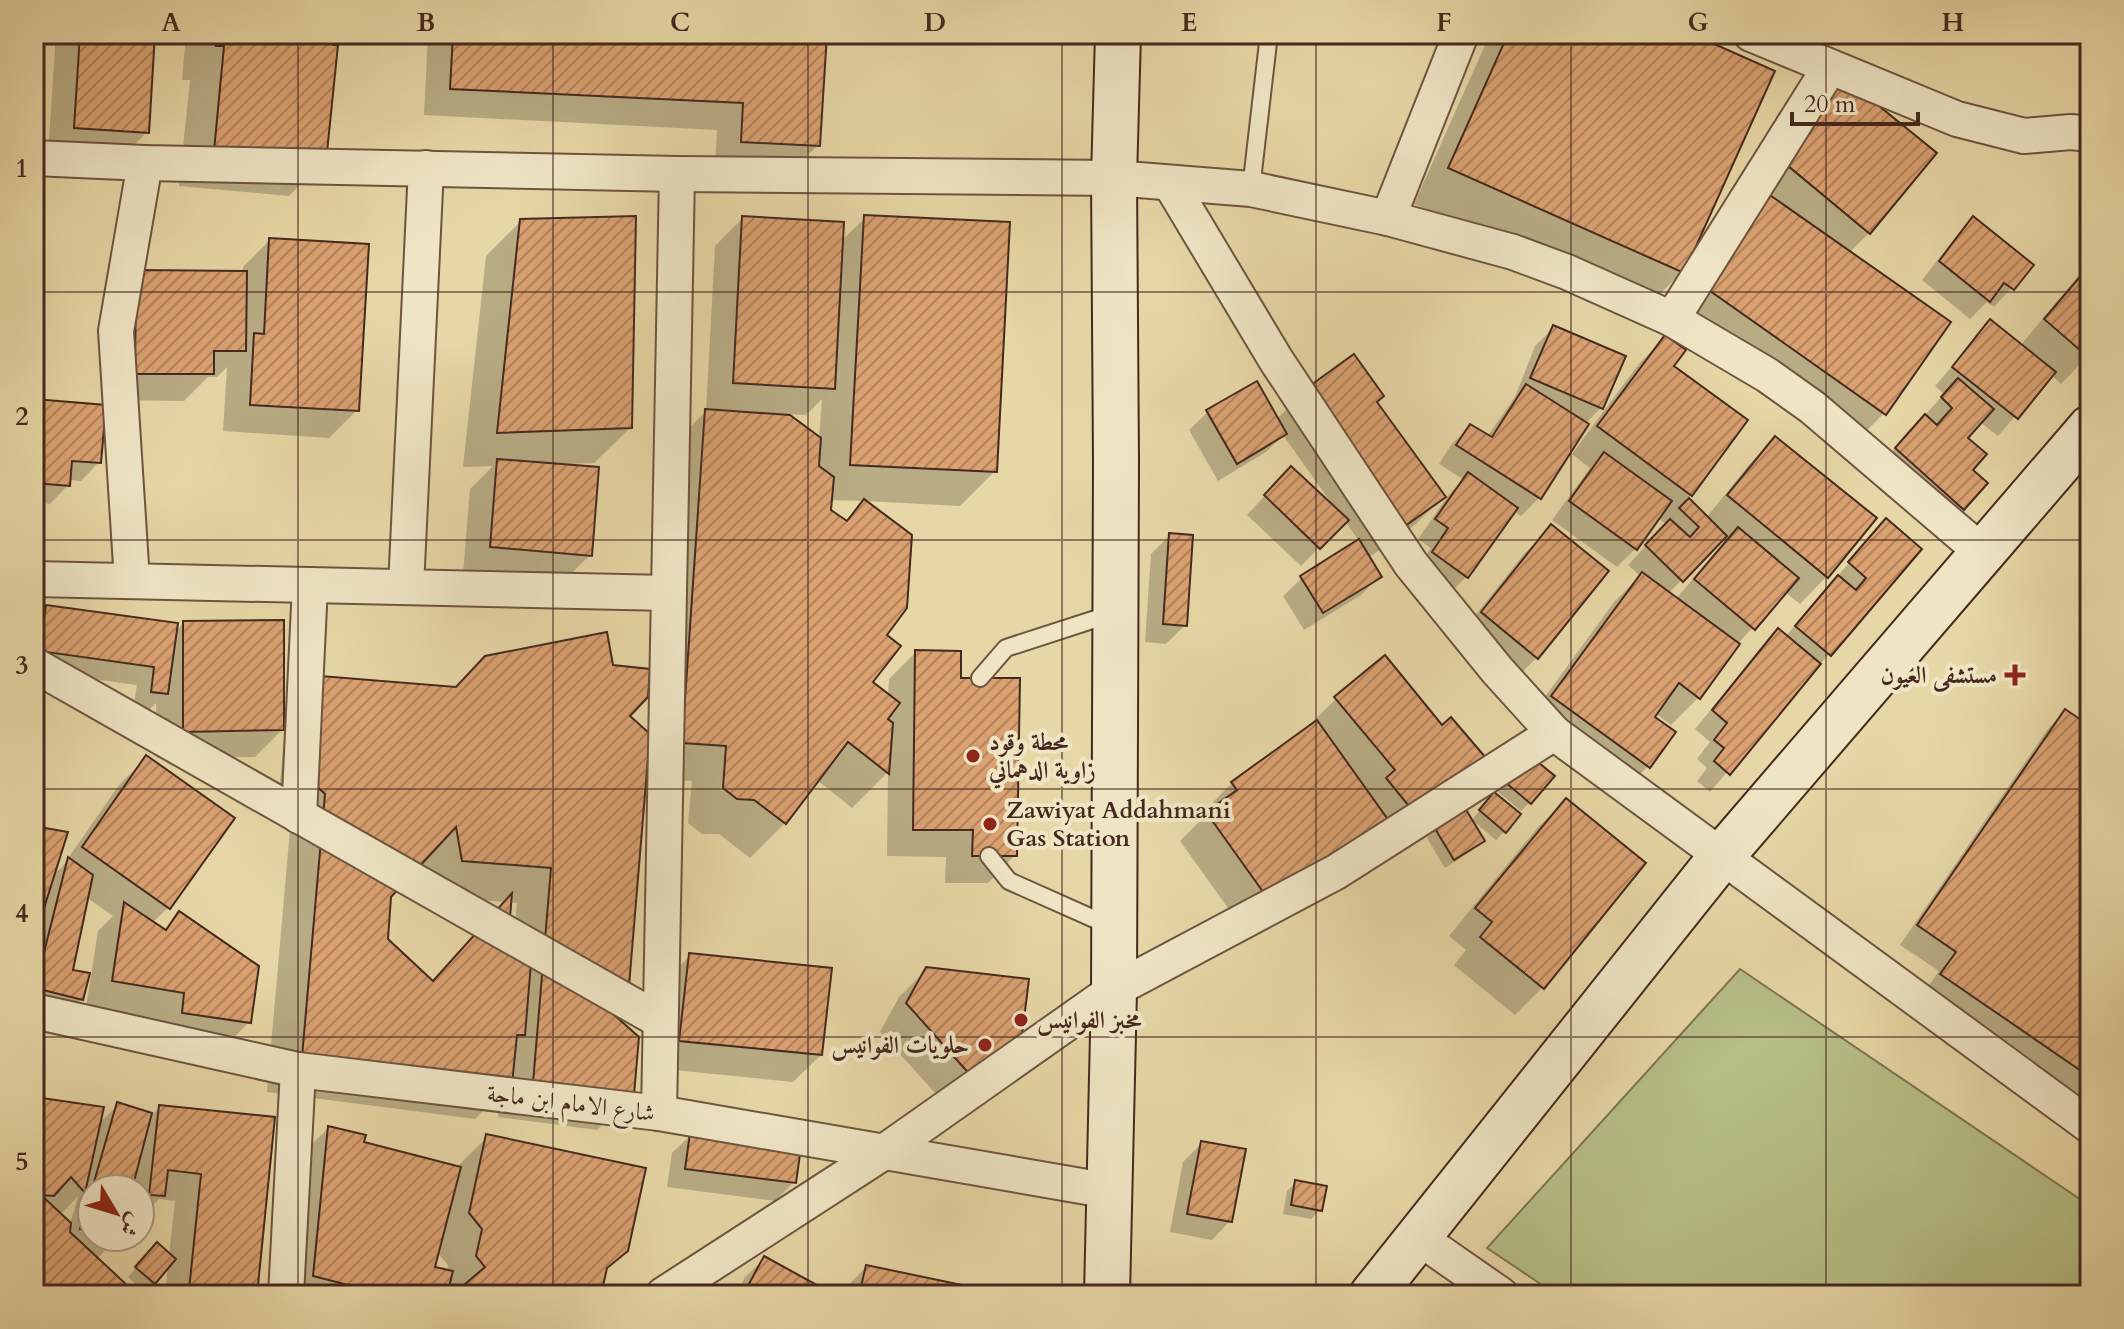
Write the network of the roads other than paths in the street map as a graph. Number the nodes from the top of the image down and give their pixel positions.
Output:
1 (1118, 34) edge
2 (1269, 34) edge
3 (1461, 34) edge
4 (1751, 34) edge
5 (1830, 67) junction
6 (2090, 134) edge
7 (34, 158) edge
8 (145, 163) junction
9 (426, 168) junction
10 (677, 174) junction
11 (1114, 178) junction
12 (1170, 183) junction
13 (1251, 189) junction
14 (1388, 218) junction
15 (1672, 319) junction
16 (2090, 428) edge
17 (1983, 553) junction
18 (34, 579) edge
19 (132, 581) junction
20 (310, 585) junction
21 (406, 587) junction
22 (669, 593) junction
23 (1116, 613) junction
24 (34, 665) edge
25 (980, 678) dead end
26 (1554, 733) junction
27 (299, 816) junction
28 (989, 856) dead end
29 (1721, 857) junction
30 (1114, 928) junction
31 (1114, 990) junction
32 (34, 1011) edge
33 (659, 1020) junction
34 (298, 1070) junction
35 (659, 1113) junction
36 (2090, 1126) edge
37 (884, 1152) junction
38 (1110, 1191) junction
39 (1419, 1238) junction
40 (1114, 1291) edge
41 (286, 1295) edge
42 (663, 1295) edge
43 (1372, 1295) edge
44 (1501, 1295) edge

1 - 11 main road
2 - 13 lane
3 - 14 street
4 - 5 street
5 - 6 street
5 - 15 street
7 - 8 street
8 - 9 street
8 - 19 street
9 - 10 street
9 - 21 street
10 - 11 street
10 - 22 street
11 - 12 street
11 - 23 main road
12 - 13 street
12 - 26 street
13 - 14 street
14 - 15 street
15 - 17 street
16 - 17 main road
17 - 29 main road
18 - 19 street
19 - 20 street
20 - 21 street
20 - 27 street
21 - 22 street
22 - 33 street
23 - 25 lane
23 - 30 main road
24 - 27 street
26 - 29 street
26 - 31 street
27 - 33 street
28 - 30 lane
29 - 36 street
29 - 39 main road
30 - 31 main road
31 - 37 street
31 - 38 main road
32 - 34 street, شارع الامام ابن ماجة
33 - 35 street
34 - 35 street, شارع الامام ابن ماجة
34 - 41 street
35 - 37 street, شارع الامام ابن ماجة
37 - 38 street, شارع الامام ابن ماجة
37 - 42 street
38 - 40 main road
39 - 43 main road
39 - 44 street

